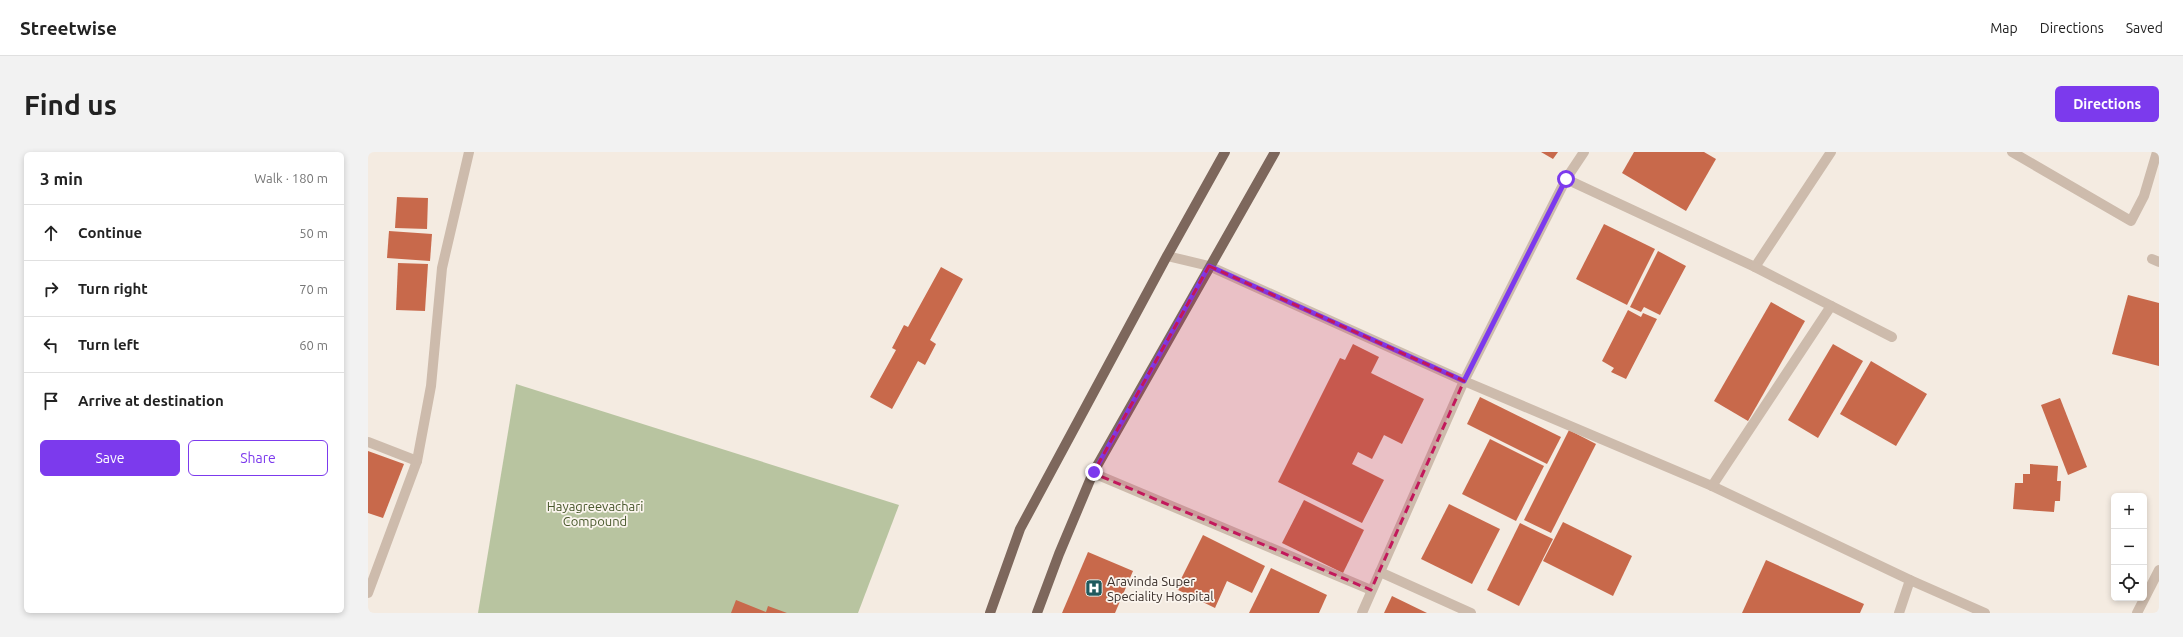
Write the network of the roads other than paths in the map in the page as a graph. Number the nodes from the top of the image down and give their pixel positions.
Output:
1 (469, 152) edge
2 (1226, 152) edge
3 (1275, 152) edge
4 (1584, 152) edge
5 (1831, 152) edge
6 (2012, 152) edge
7 (2157, 152) edge
8 (1566, 179) junction
9 (1167, 256) junction
10 (1209, 266) junction
11 (1754, 267) junction
12 (1831, 306) junction
13 (1892, 337) dead end
14 (1464, 381) junction
15 (368, 442) edge
16 (417, 461) junction
17 (1094, 472) junction
18 (1712, 486) junction
19 (2159, 570) edge
20 (372, 571) edge
21 (1380, 572) junction
22 (1910, 580) junction
23 (1371, 590) junction
24 (368, 593) edge
25 (990, 613) edge
26 (1037, 613) edge
27 (1362, 613) edge
28 (1471, 613) edge
29 (1899, 613) edge
30 (1985, 613) edge
31 (2137, 613) edge

1 - 16 street
2 - 9 main road
3 - 10 main road
4 - 8 street
5 - 11 street
6 - 7 street
8 - 11 street
8 - 14 street
9 - 10 street
9 - 25 main road
10 - 14 street
10 - 17 main road
11 - 12 street
12 - 13 street
12 - 18 street
14 - 18 street
14 - 21 street
15 - 16 street
16 - 20 street
17 - 23 street
17 - 26 main road
18 - 22 street
19 - 31 street
20 - 24 street
21 - 23 street
21 - 28 street
22 - 29 street
22 - 30 street
23 - 27 street

